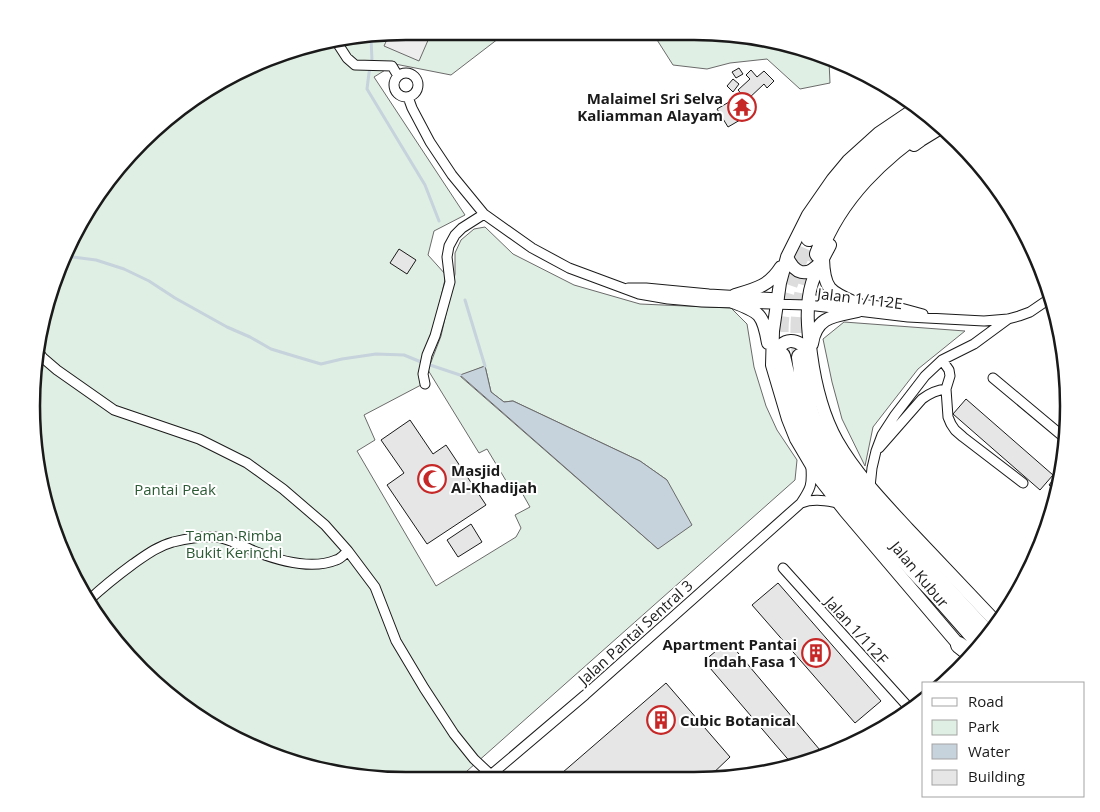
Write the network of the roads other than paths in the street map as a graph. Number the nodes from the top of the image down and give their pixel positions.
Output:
1 (340, 46) edge
2 (398, 76) junction
3 (408, 96) junction
4 (911, 112) edge
5 (919, 118) edge
6 (928, 126) edge
7 (935, 131) edge
8 (484, 214) junction
9 (809, 238) tunnel mouth
10 (787, 256) junction
11 (820, 256) junction
12 (734, 299) junction
13 (777, 301) junction
14 (1045, 302) edge
15 (808, 303) junction
16 (858, 307) junction
17 (1008, 319) junction
18 (805, 355) junction
19 (43, 357) edge
20 (777, 360) junction
21 (942, 360) junction
22 (993, 378) dead end
23 (425, 384) dead end
24 (946, 388) junction
25 (1059, 433) edge
26 (876, 451) junction
27 (810, 463) junction
28 (1023, 483) dead end
29 (874, 492) junction
30 (801, 503) junction
31 (842, 507) junction
32 (348, 551) junction
33 (783, 568) dead end
34 (939, 589) junction
35 (94, 596) edge
36 (992, 618) edge
37 (983, 630) edge
38 (976, 638) edge
39 (959, 645) joint
40 (965, 651) edge
41 (905, 704) edge
42 (484, 772) edge
43 (494, 772) edge

1 - 2 street
2 - 3 street
2 - 3 street
3 - 8 street
4 - 10 main road
5 - 9 highway
6 - 11 highway
7 - 11 main road
8 - 12 street, Jalan 1/112E
8 - 23 street
10 - 11 main road
10 - 12 main road
10 - 13 main road
11 - 15 main road
11 - 16 main road
12 - 13 street, Jalan 1/112E
12 - 20 main road
13 - 15 street, Jalan 1/112E
13 - 20 main road
14 - 17 street, Jalan 1/112E
15 - 16 street, Jalan 1/112E
15 - 18 main road
16 - 17 street, Jalan 1/112E
16 - 18 main road
17 - 21 street
18 - 20 main road
18 - 29 main road
18 - 34 highway
19 - 32 street
20 - 27 main road, Jalan Kubur
20 - 34 highway
21 - 24 street
21 - 26 street
22 - 25 street
24 - 26 street
24 - 28 street
26 - 29 street
27 - 30 street, Jalan Pantai Sentral 3
27 - 31 main road, Jalan Kubur
29 - 34 highway
29 - 36 main road
30 - 31 street
30 - 43 street, Jalan Pantai Sentral 3
31 - 34 highway
31 - 39 main road, Jalan Kubur
32 - 35 street
32 - 42 street
33 - 41 street, Jalan 1/112F
34 - 37 highway
34 - 38 highway
39 - 40 highway

